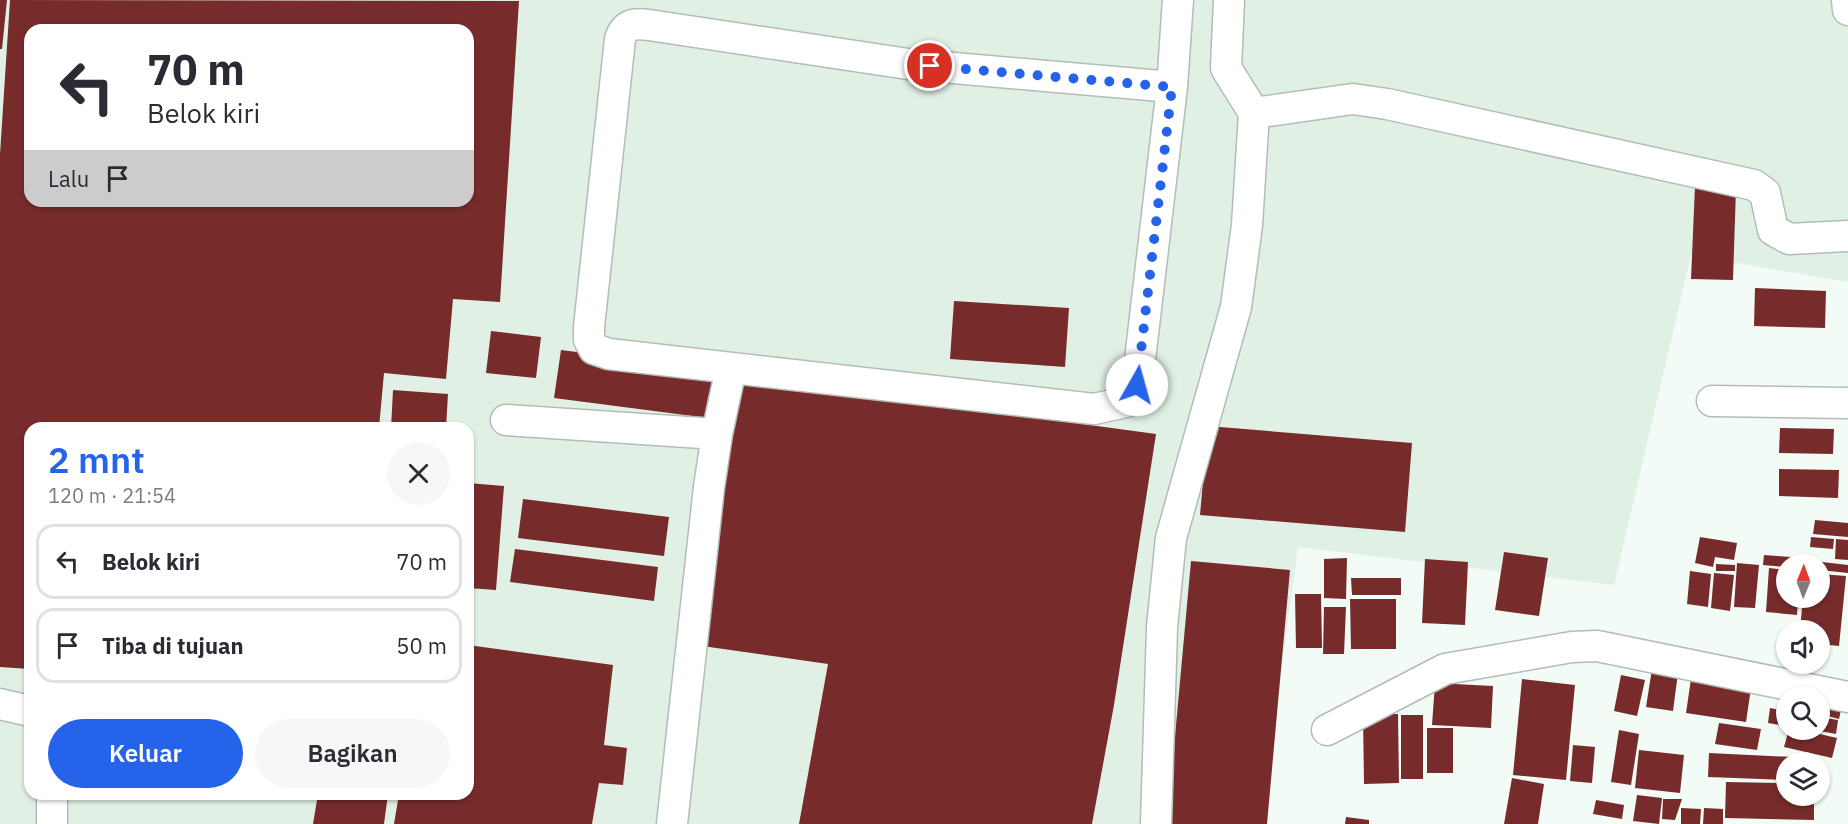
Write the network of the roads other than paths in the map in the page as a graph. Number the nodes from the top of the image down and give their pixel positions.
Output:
1 (1178, 0) edge
2 (1229, 0) edge
3 (1847, 0) edge
4 (1848, 10) edge
5 (1172, 87) junction
6 (1254, 113) junction
7 (1848, 236) edge
8 (731, 368) junction
9 (1712, 401) dead end
10 (1848, 402) edge
11 (507, 420) dead end
12 (717, 434) junction
13 (1848, 697) edge
14 (0, 704) edge
15 (24, 710) edge
16 (1327, 730) dead end
17 (52, 800) edge
18 (52, 824) edge
19 (672, 824) edge
20 (1156, 824) edge

1 - 5 street
2 - 6 street
3 - 4 street
5 - 8 street
5 - 8 street
6 - 7 street
6 - 20 street
8 - 12 street
9 - 10 street
11 - 12 street
12 - 19 street
13 - 16 street
14 - 15 street
17 - 18 street

